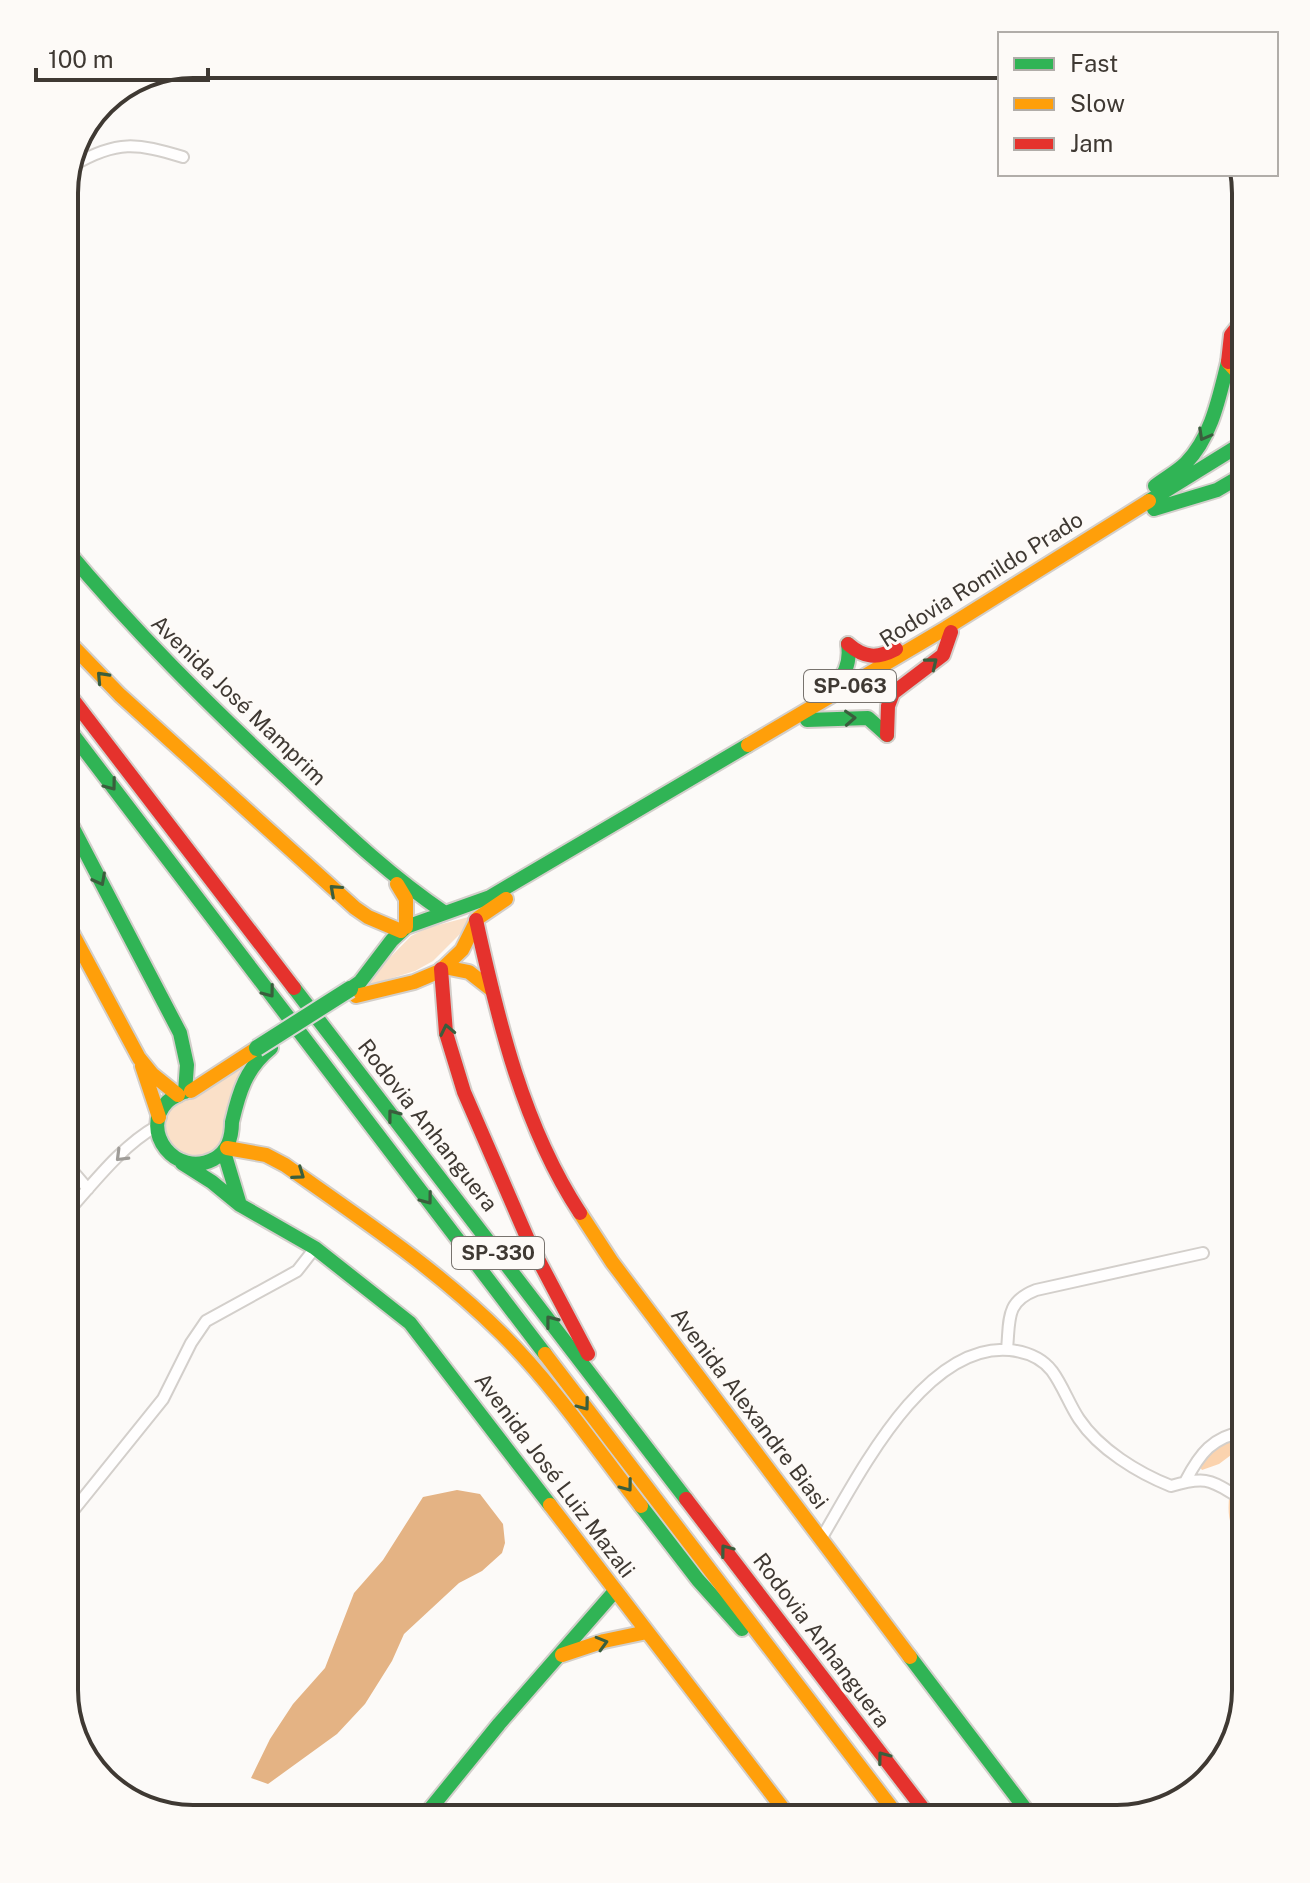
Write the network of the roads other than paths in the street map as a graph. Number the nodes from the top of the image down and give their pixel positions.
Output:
1 (183, 157) dead end
2 (84, 159) edge
3 (1232, 334) edge
4 (1228, 362) junction
5 (1232, 366) edge
6 (1232, 450) edge
7 (1232, 459) edge
8 (1232, 481) edge
9 (1154, 509) junction
10 (1100, 531) junction
11 (78, 564) edge
12 (948, 630) junction
13 (78, 652) edge
14 (78, 706) edge
15 (806, 716) junction
16 (78, 741) edge
17 (78, 838) edge
18 (393, 877) junction
19 (445, 913) junction
20 (476, 920) junction
21 (404, 929) junction
22 (78, 945) edge
23 (442, 968) junction
24 (492, 990) junction
25 (353, 993) junction
26 (264, 1048) junction
27 (139, 1058) junction
28 (185, 1092) junction
29 (158, 1122) junction
30 (225, 1150) junction
31 (182, 1163) junction
32 (78, 1177) edge
33 (88, 1189) junction
34 (78, 1200) edge
35 (240, 1205) junction
36 (315, 1248) junction
37 (1203, 1253) dead end
38 (1007, 1349) junction
39 (616, 1406) junction
40 (1232, 1434) edge
41 (1185, 1482) junction
42 (1232, 1493) edge
43 (78, 1505) edge
44 (821, 1539) junction
45 (615, 1591) junction
46 (647, 1632) junction
47 (558, 1657) junction
48 (803, 1693) junction
49 (434, 1805) edge
50 (780, 1805) edge
51 (889, 1805) edge
52 (920, 1805) edge
53 (1022, 1805) edge

1 - 2 street
3 - 4 main road
4 - 5 main road
4 -> 10 main road
6 - 10 main road, Rodovia Romildo Prado / SP-063
7 - 9 main road, Rodovia Romildo Prado / SP-063
8 - 9 main road
9 - 12 main road, Rodovia Romildo Prado / SP-063
10 - 12 main road, Rodovia Romildo Prado / SP-063
11 - 18 main road, Avenida José Mamprim
12 - 15 main road, Rodovia Romildo Prado / SP-063
12 - 15 main road
15 -> 12 main road
21 -> 13 main road
39 -> 14 main road, Rodovia Anhanguera / SP-330
15 - 19 main road, Rodovia Romildo Prado / SP-063
15 - 20 main road, Rodovia Romildo Prado / SP-063
16 -> 48 main road, Rodovia Anhanguera / SP-330
17 -> 28 main road
18 - 19 main road, Avenida José Mamprim
18 - 21 main road, Avenida José Mamprim
19 - 21 main road, SP-063
20 - 23 main road, SP-063
20 - 24 main road, Avenida Alexandre Biasi
21 - 25 main road, SP-063
22 - 27 main road
23 - 24 main road
23 - 25 main road, SP-063
39 -> 23 main road
24 - 44 main road, Avenida Alexandre Biasi
25 - 26 main road, SP-063
26 - 28 main road, SP-063
26 - 30 main road, SP-063
27 - 28 main road
27 - 29 main road, Avenida José Luiz Mazali
28 - 29 main road
29 - 31 main road, Avenida José Luiz Mazali
29 -> 33 street
30 - 31 main road
30 - 35 main road
30 -> 48 main road
31 - 35 main road, Avenida José Luiz Mazali
32 - 33 street
33 - 34 street
35 - 36 main road, Avenida José Luiz Mazali
36 - 43 street
36 - 45 main road, Avenida José Luiz Mazali
37 - 38 street
38 - 41 street
38 - 44 street
52 -> 39 main road, Rodovia Anhanguera / SP-330
40 - 41 street
41 - 42 street
44 - 53 main road, Avenida Alexandre Biasi
45 - 46 main road, Avenida José Luiz Mazali
45 - 47 main road
47 -> 46 main road
46 - 50 main road, Avenida José Luiz Mazali
47 - 49 main road
48 - 51 main road, Rodovia Anhanguera / SP-330

